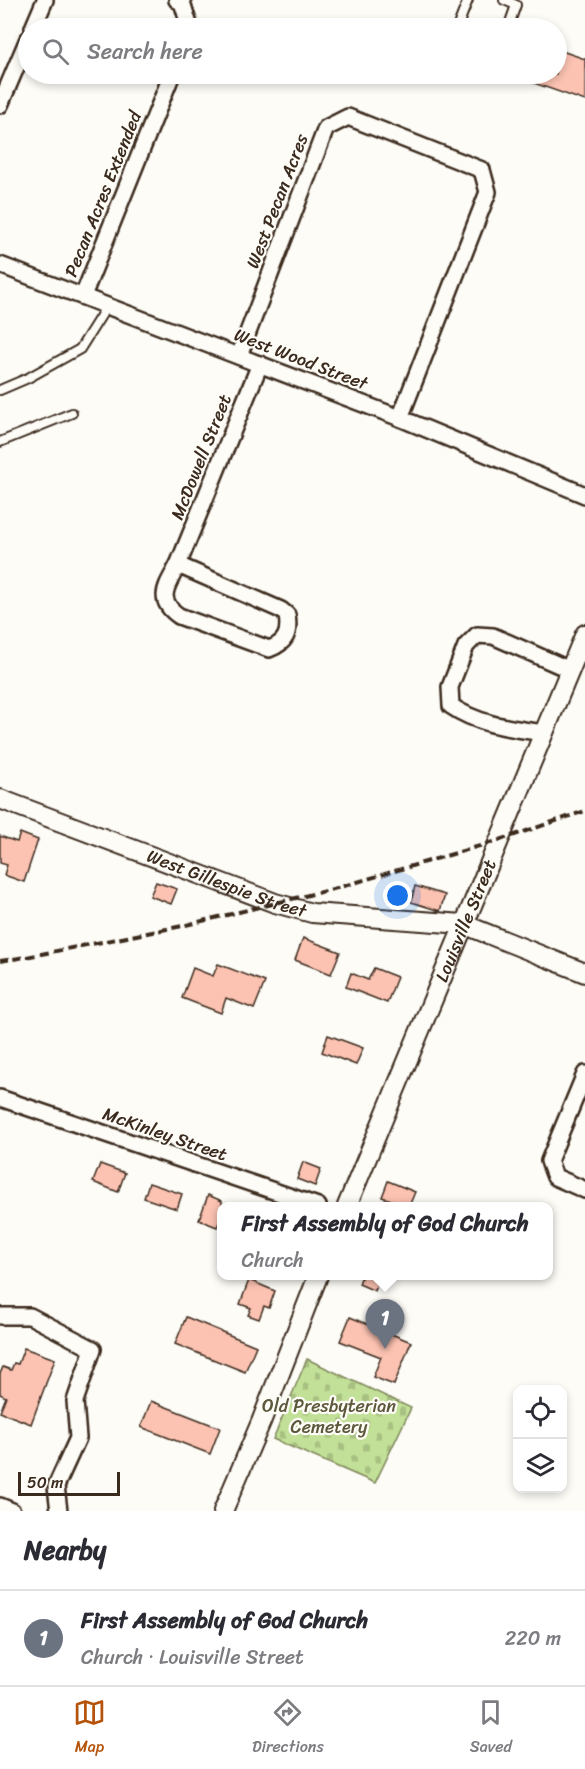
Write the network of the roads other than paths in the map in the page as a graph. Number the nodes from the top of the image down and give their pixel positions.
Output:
1 (45, 0) edge
2 (177, 0) edge
3 (468, 0) edge
4 (504, 0) edge
5 (513, 2) edge
6 (37, 18) edge
7 (187, 18) edge
8 (461, 18) edge
9 (512, 18) edge
10 (18, 63) edge
11 (168, 84) edge
12 (0, 105) edge
13 (0, 265) edge
14 (83, 296) junction
15 (107, 306) junction
16 (239, 356) junction
17 (260, 364) junction
18 (0, 390) edge
19 (72, 413) dead end
20 (400, 418) junction
21 (0, 442) edge
22 (585, 495) edge
23 (178, 565) junction
24 (585, 634) edge
25 (570, 670) junction
26 (544, 733) junction
27 (0, 799) edge
28 (463, 924) junction
29 (585, 973) edge
30 (585, 1074) edge
31 (0, 1098) edge
32 (585, 1190) edge
33 (306, 1202) edge
34 (349, 1202) edge
35 (316, 1280) edge
36 (0, 1316) edge
37 (0, 1506) edge
38 (12, 1511) edge
39 (59, 1511) edge
40 (223, 1511) edge

1 - 6 street
2 - 7 street
3 - 8 lane
4 - 5 lane
5 - 9 lane
10 - 12 street
11 - 14 street, Pecan Acres Extended
13 - 14 street, West Wood Street
14 - 15 street, West Wood Street
15 - 16 street, West Wood Street
15 - 18 lane
16 - 17 street, West Wood Street
16 - 20 street, West Pecan Acres
17 - 20 street, West Wood Street
17 - 23 street, McDowell Street
19 - 21 lane
20 - 22 street, West Wood Street
23 - 23 street, McDowell Street
24 - 25 street, Louisville Street
25 - 26 street, Louisville Street
25 - 26 street
26 - 28 street, Louisville Street
27 - 28 street, West Gillespie Street
28 - 29 street, West Gillespie Street
28 - 34 street, Louisville Street
30 - 32 street
31 - 33 street, McKinley Street
35 - 40 street
36 - 39 street
37 - 38 street

